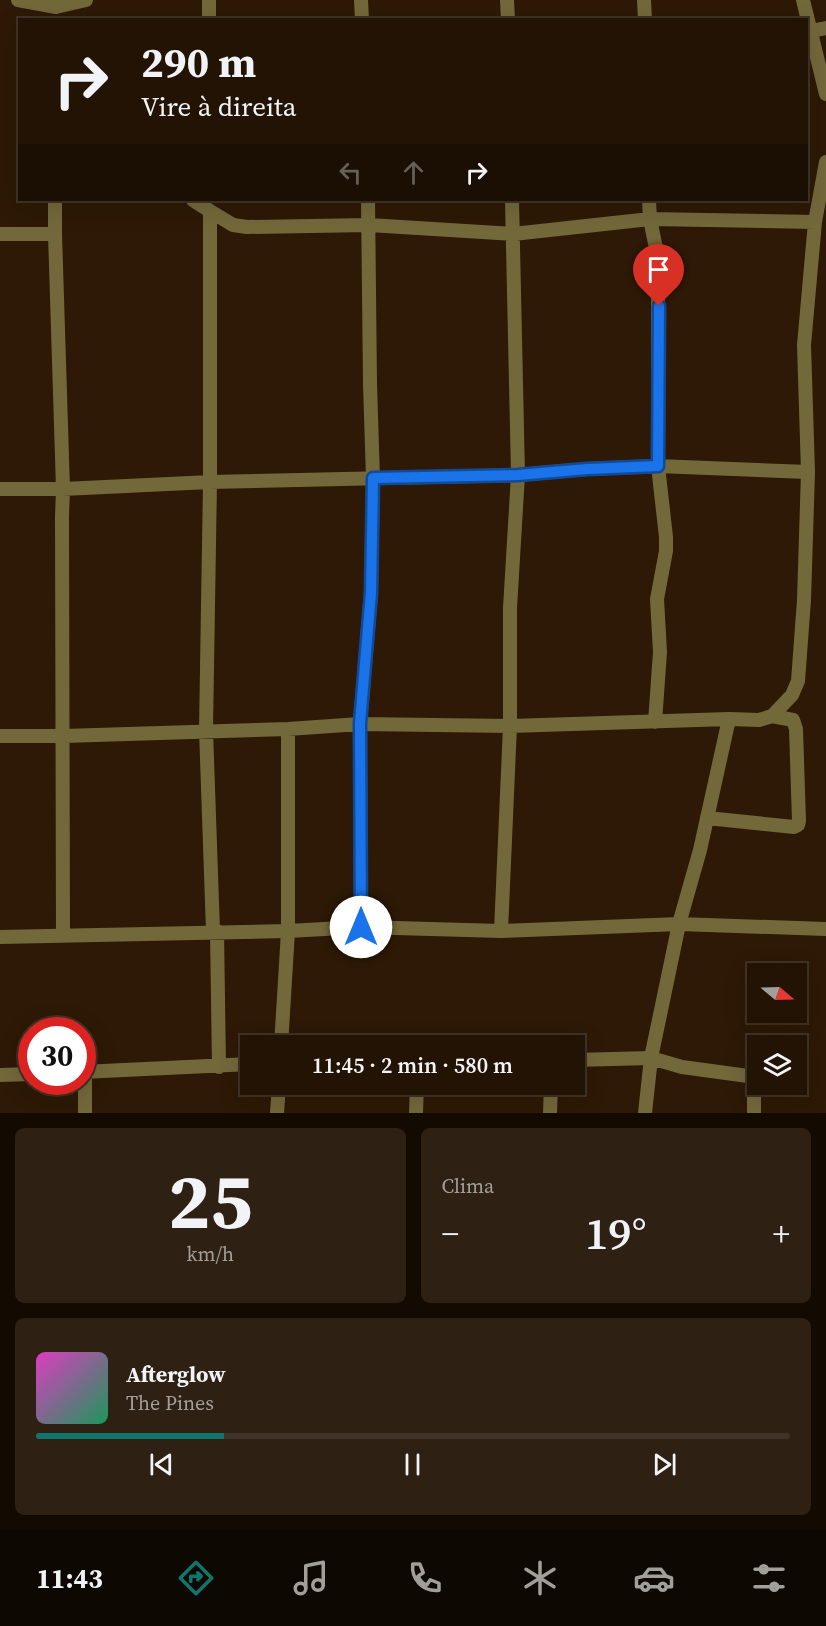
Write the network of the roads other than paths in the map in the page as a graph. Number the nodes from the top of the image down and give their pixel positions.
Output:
1 (18, 0) edge
2 (86, 0) edge
3 (209, 0) edge
4 (361, 0) edge
5 (507, 0) edge
6 (644, 0) edge
7 (803, 0) edge
8 (56, 13) edge
9 (209, 18) edge
10 (362, 18) edge
11 (508, 18) edge
12 (645, 18) edge
13 (808, 18) edge
14 (808, 20) edge
15 (826, 28) edge
16 (811, 32) junction
17 (826, 94) edge
18 (826, 162) edge
19 (55, 201) edge
20 (195, 201) edge
21 (368, 201) edge
22 (512, 201) edge
23 (649, 201) edge
24 (210, 211) junction
25 (650, 219) junction
26 (815, 222) junction
27 (369, 225) junction
28 (0, 234) edge
29 (55, 234) junction
30 (513, 234) junction
31 (658, 466) junction
32 (808, 472) junction
33 (518, 475) junction
34 (373, 478) junction
35 (210, 482) junction
36 (0, 489) edge
37 (63, 489) junction
38 (772, 716) junction
39 (729, 719) junction
40 (655, 722) junction
41 (360, 723) junction
42 (510, 726) junction
43 (288, 729) junction
44 (206, 730) junction
45 (0, 736) edge
46 (64, 736) junction
47 (707, 818) junction
48 (679, 924) junction
49 (361, 927) junction
50 (826, 929) edge
51 (215, 931) junction
52 (288, 931) junction
53 (501, 931) junction
54 (63, 936) junction
55 (0, 937) edge
56 (282, 1035) edge
57 (651, 1058) junction
58 (585, 1060) edge
59 (240, 1065) edge
60 (219, 1067) junction
61 (96, 1072) edge
62 (18, 1074) edge
63 (0, 1075) edge
64 (85, 1095) edge
65 (278, 1095) edge
66 (417, 1095) edge
67 (551, 1095) edge
68 (85, 1113) edge
69 (277, 1113) edge
70 (416, 1113) edge
71 (550, 1113) edge
72 (645, 1113) edge
73 (754, 1113) edge

1 - 8 street
2 - 8 street
3 - 9 street
4 - 10 street
5 - 11 street
6 - 12 street
7 - 13 street
14 - 16 street
15 - 16 street
16 - 17 street
18 - 26 street
19 - 29 street
20 - 24 street
21 - 27 street
22 - 30 street
23 - 25 street
24 - 27 street
24 - 35 street
25 - 26 street
25 - 30 street
25 - 31 street
26 - 32 street
27 - 30 street
27 - 34 street
28 - 29 street
29 - 37 street
30 - 33 street
31 - 32 street
31 - 33 street
31 - 40 street
32 - 38 street
33 - 34 street
33 - 42 street
34 - 35 street
34 - 41 street
35 - 37 street
35 - 44 street
36 - 37 street
37 - 46 street
38 - 39 street
38 - 47 street
39 - 40 street
39 - 47 street
40 - 42 street
41 - 42 street
41 - 43 street
41 - 49 street
42 - 53 street
43 - 44 street
43 - 52 street
44 - 46 street
44 - 51 street
45 - 46 street
46 - 54 street
47 - 48 street
48 - 50 street
48 - 53 street
48 - 57 street
49 - 52 street
49 - 53 street
51 - 52 street
51 - 54 street
51 - 60 street
52 - 56 street
54 - 55 street
57 - 58 street
57 - 72 street
57 - 73 street
59 - 60 street
60 - 61 street
62 - 63 street
64 - 68 street
65 - 69 street
66 - 70 street
67 - 71 street

